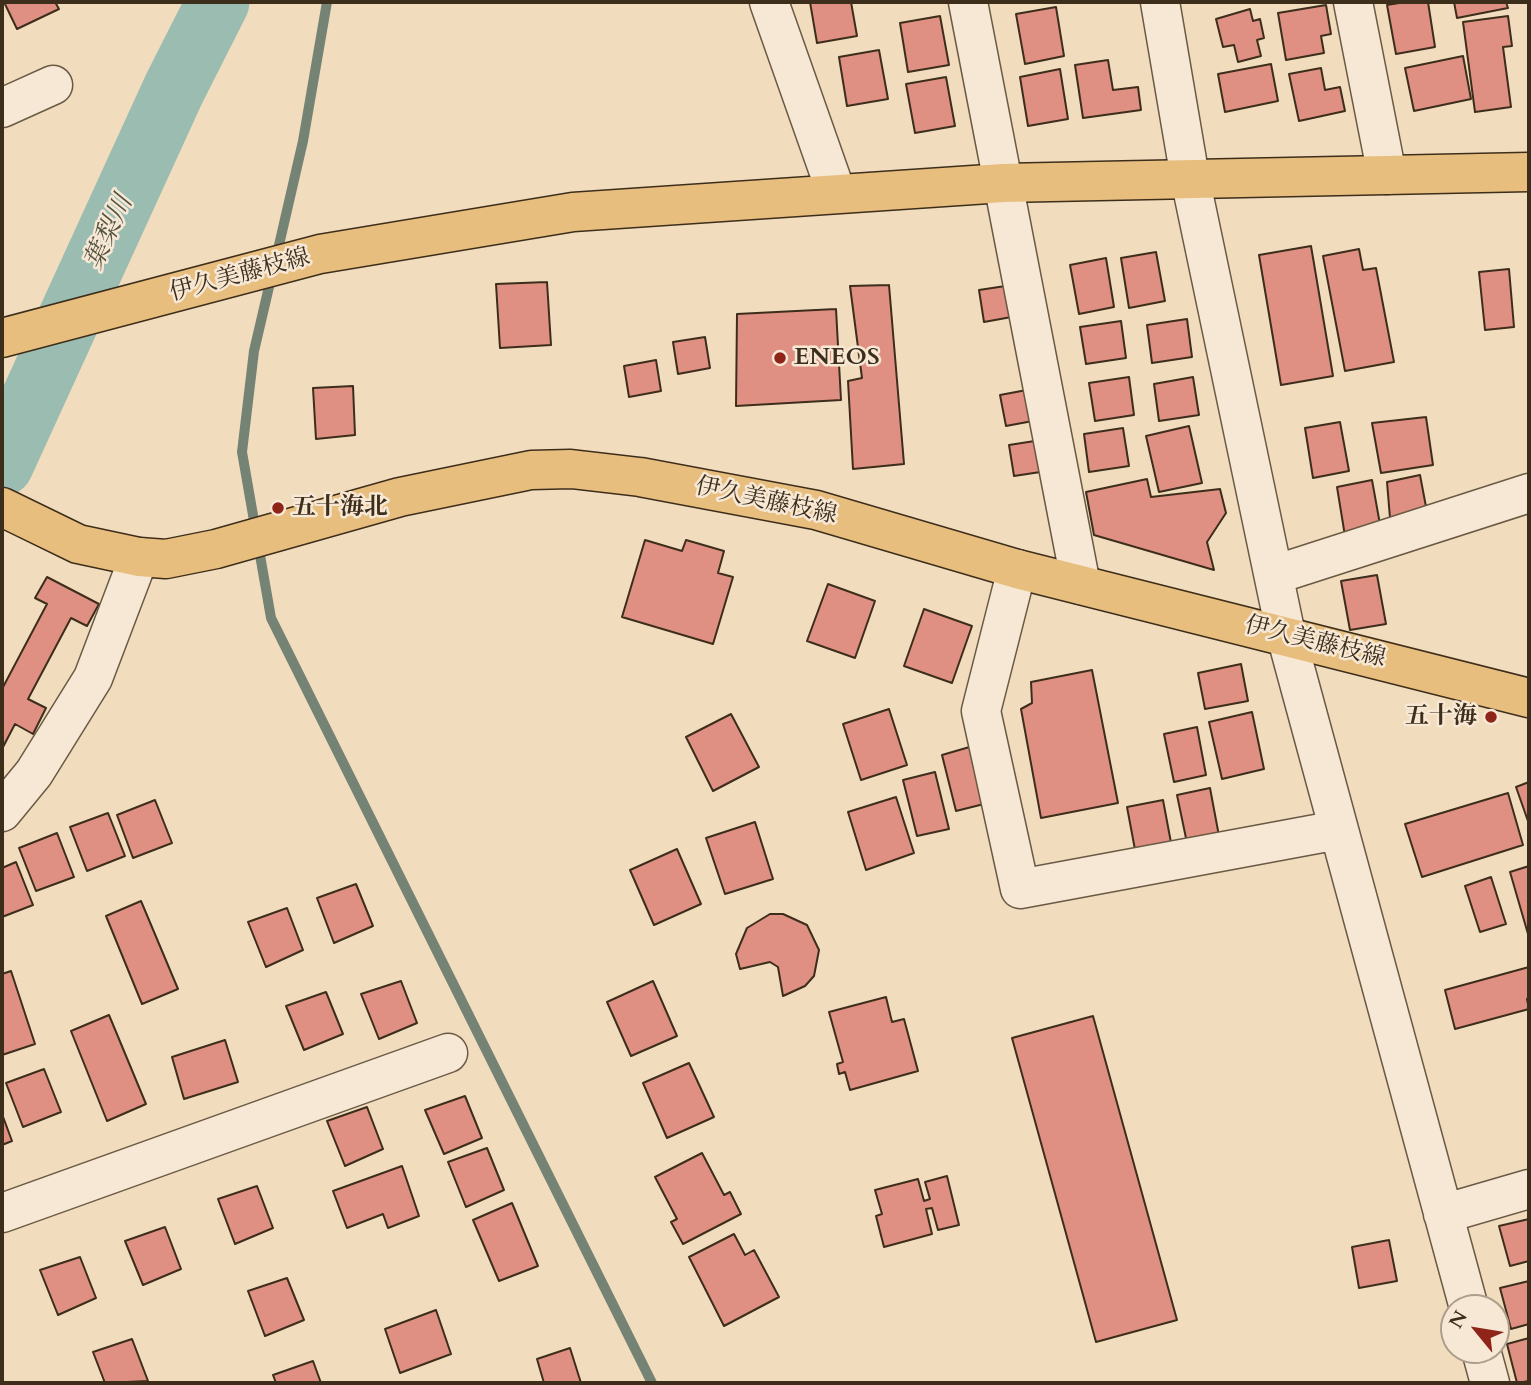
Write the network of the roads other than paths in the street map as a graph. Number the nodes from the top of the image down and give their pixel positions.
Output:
1 (769, 2) edge
2 (968, 2) edge
3 (1160, 2) edge
4 (1353, 2) edge
5 (53, 85) dead end
6 (2, 108) edge
7 (1529, 172) edge
8 (1387, 175) junction
9 (1190, 178) junction
10 (1003, 183) junction
11 (836, 192) junction
12 (2, 338) edge
13 (1529, 493) edge
14 (2, 508) edge
15 (139, 557) junction
16 (1017, 569) junction
17 (1274, 575) junction
18 (1081, 585) junction
19 (1286, 635) junction
20 (1529, 698) edge
21 (2, 812) edge
22 (1338, 830) junction
23 (448, 1053) dead end
24 (1529, 1189) edge
25 (2, 1213) edge
26 (1443, 1214) junction
27 (1465, 1294) edge
28 (1485, 1364) edge
29 (1490, 1383) edge

1 - 11 street
2 - 10 street
3 - 9 street
4 - 8 street
5 - 6 street
7 - 8 main road, 伊久美藤枝線
8 - 9 main road, 伊久美藤枝線
9 - 10 main road, 伊久美藤枝線
9 - 17 street
10 - 11 main road, 伊久美藤枝線
10 - 18 street
11 - 12 main road, 伊久美藤枝線
13 - 17 street
14 - 15 main road, 伊久美藤枝線
15 - 16 main road, 伊久美藤枝線
15 - 21 street
16 - 18 main road, 伊久美藤枝線
16 - 22 street
17 - 19 street
18 - 19 main road, 伊久美藤枝線
19 - 20 main road, 伊久美藤枝線
19 - 22 street
22 - 26 street
23 - 25 street
24 - 26 street
26 - 27 street
28 - 29 street

